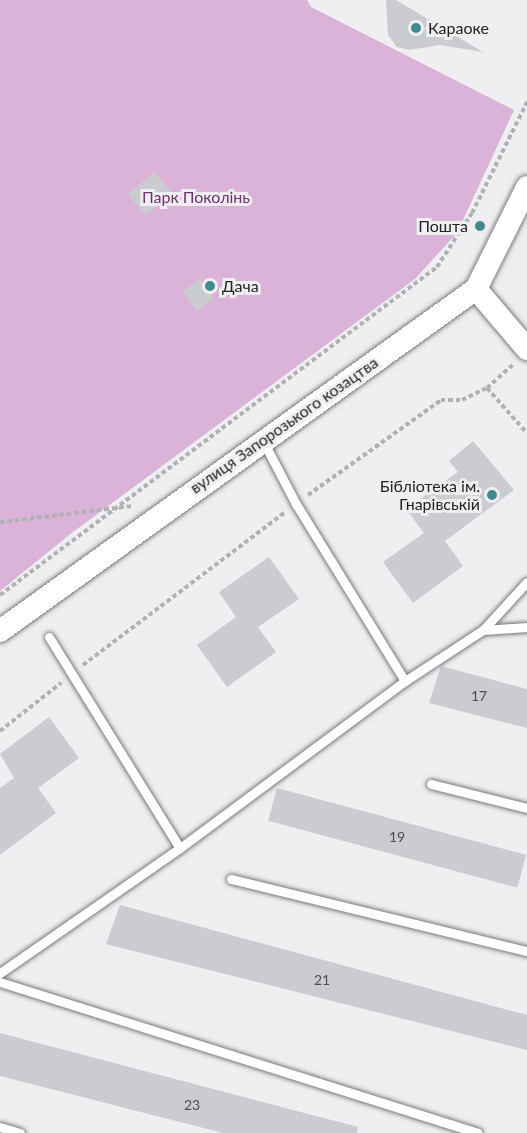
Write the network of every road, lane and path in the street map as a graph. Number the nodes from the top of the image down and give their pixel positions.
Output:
1 (527, 102) edge
2 (527, 187) edge
3 (476, 289) junction
4 (520, 357) edge
5 (487, 388) junction
6 (527, 434) edge
7 (263, 440) junction
8 (172, 504) junction
9 (296, 504) junction
10 (118, 507) junction
11 (0, 522) edge
12 (527, 582) edge
13 (0, 595) edge
14 (527, 627) edge
15 (483, 630) junction
16 (0, 631) edge
17 (49, 638) dead end
18 (73, 673) junction
19 (405, 681) junction
20 (0, 730) edge
21 (431, 784) dead end
22 (527, 808) edge
23 (180, 848) junction
24 (231, 879) dead end
25 (527, 951) edge
26 (0, 973) edge
27 (0, 982) edge
28 (0, 1127) edge
29 (20, 1133) edge
30 (478, 1133) edge

1 - 10 path
2 - 3 street, вулиця Запорозького козацтва
3 - 4 street
3 - 7 street, вулиця Запорозького козацтва
4 - 5 path
5 - 6 path
5 - 9 path
7 - 8 street, вулиця Запорозького козацтва
7 - 9 lane
8 - 10 path
8 - 16 street, вулиця Запорозького козацтва
9 - 18 path
9 - 19 lane
10 - 11 path
10 - 13 path
12 - 15 lane
14 - 15 lane
15 - 19 lane
17 - 18 lane
18 - 20 path
18 - 23 lane
19 - 23 lane
21 - 22 lane
23 - 26 lane
24 - 25 lane
27 - 30 lane
28 - 29 lane

